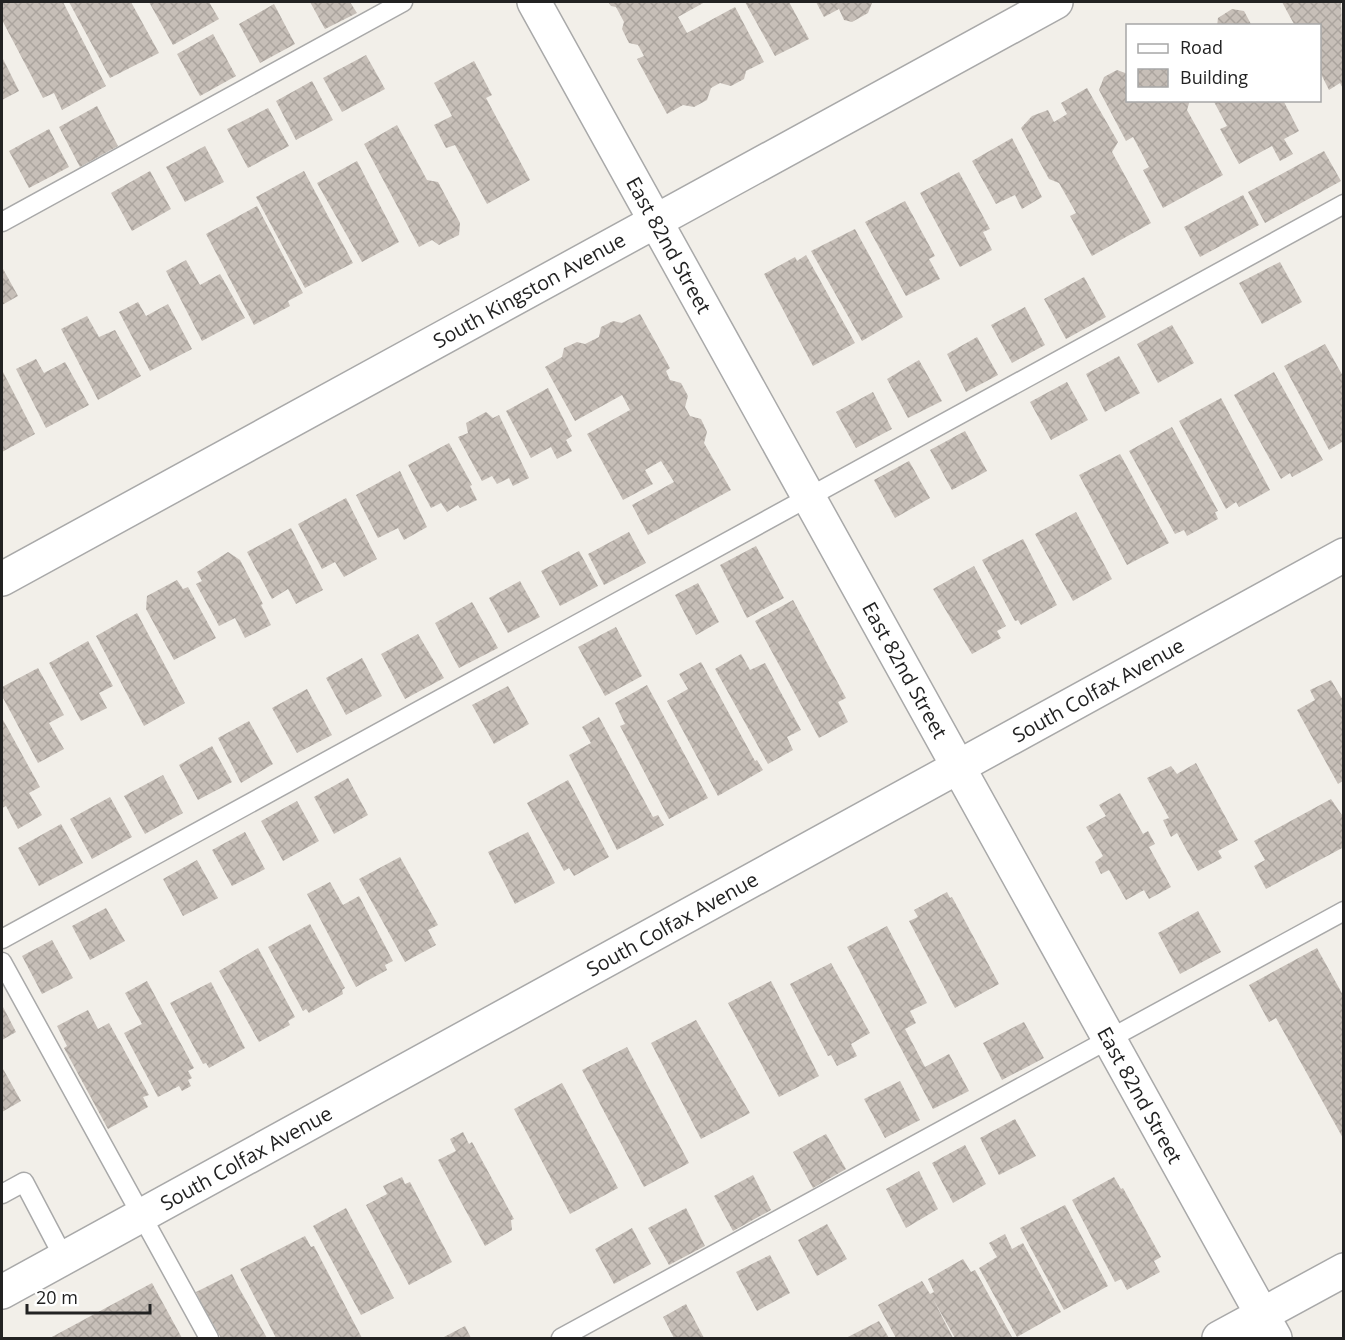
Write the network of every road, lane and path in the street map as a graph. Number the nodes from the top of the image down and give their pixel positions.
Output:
1 (403, 2) edge
2 (534, 2) edge
3 (1056, 2) edge
4 (1344, 204) edge
5 (656, 221) junction
6 (2, 222) edge
7 (809, 497) junction
8 (1344, 555) edge
9 (2, 579) edge
10 (958, 767) junction
11 (1344, 910) edge
12 (2, 939) edge
13 (2, 962) edge
14 (1109, 1039) junction
15 (2, 1194) edge
16 (141, 1215) junction
17 (64, 1258) junction
18 (1344, 1270) edge
19 (2, 1292) edge
20 (1269, 1327) edge
21 (209, 1338) edge
22 (561, 1338) edge
23 (1219, 1338) edge

1 - 6 lane
2 - 5 street, East 82nd Street
3 - 5 street, South Kingston Avenue
4 - 7 lane
5 - 7 street, East 82nd Street
5 - 9 street, South Kingston Avenue
7 - 10 street, East 82nd Street
7 - 12 lane
8 - 10 street, South Colfax Avenue
10 - 14 street, East 82nd Street
10 - 16 street, South Colfax Avenue
11 - 14 lane
13 - 16 lane
14 - 20 street, East 82nd Street
14 - 22 lane
15 - 17 lane
16 - 17 street, South Colfax Avenue
16 - 21 lane
17 - 19 street, South Colfax Avenue
18 - 20 street
20 - 23 street

